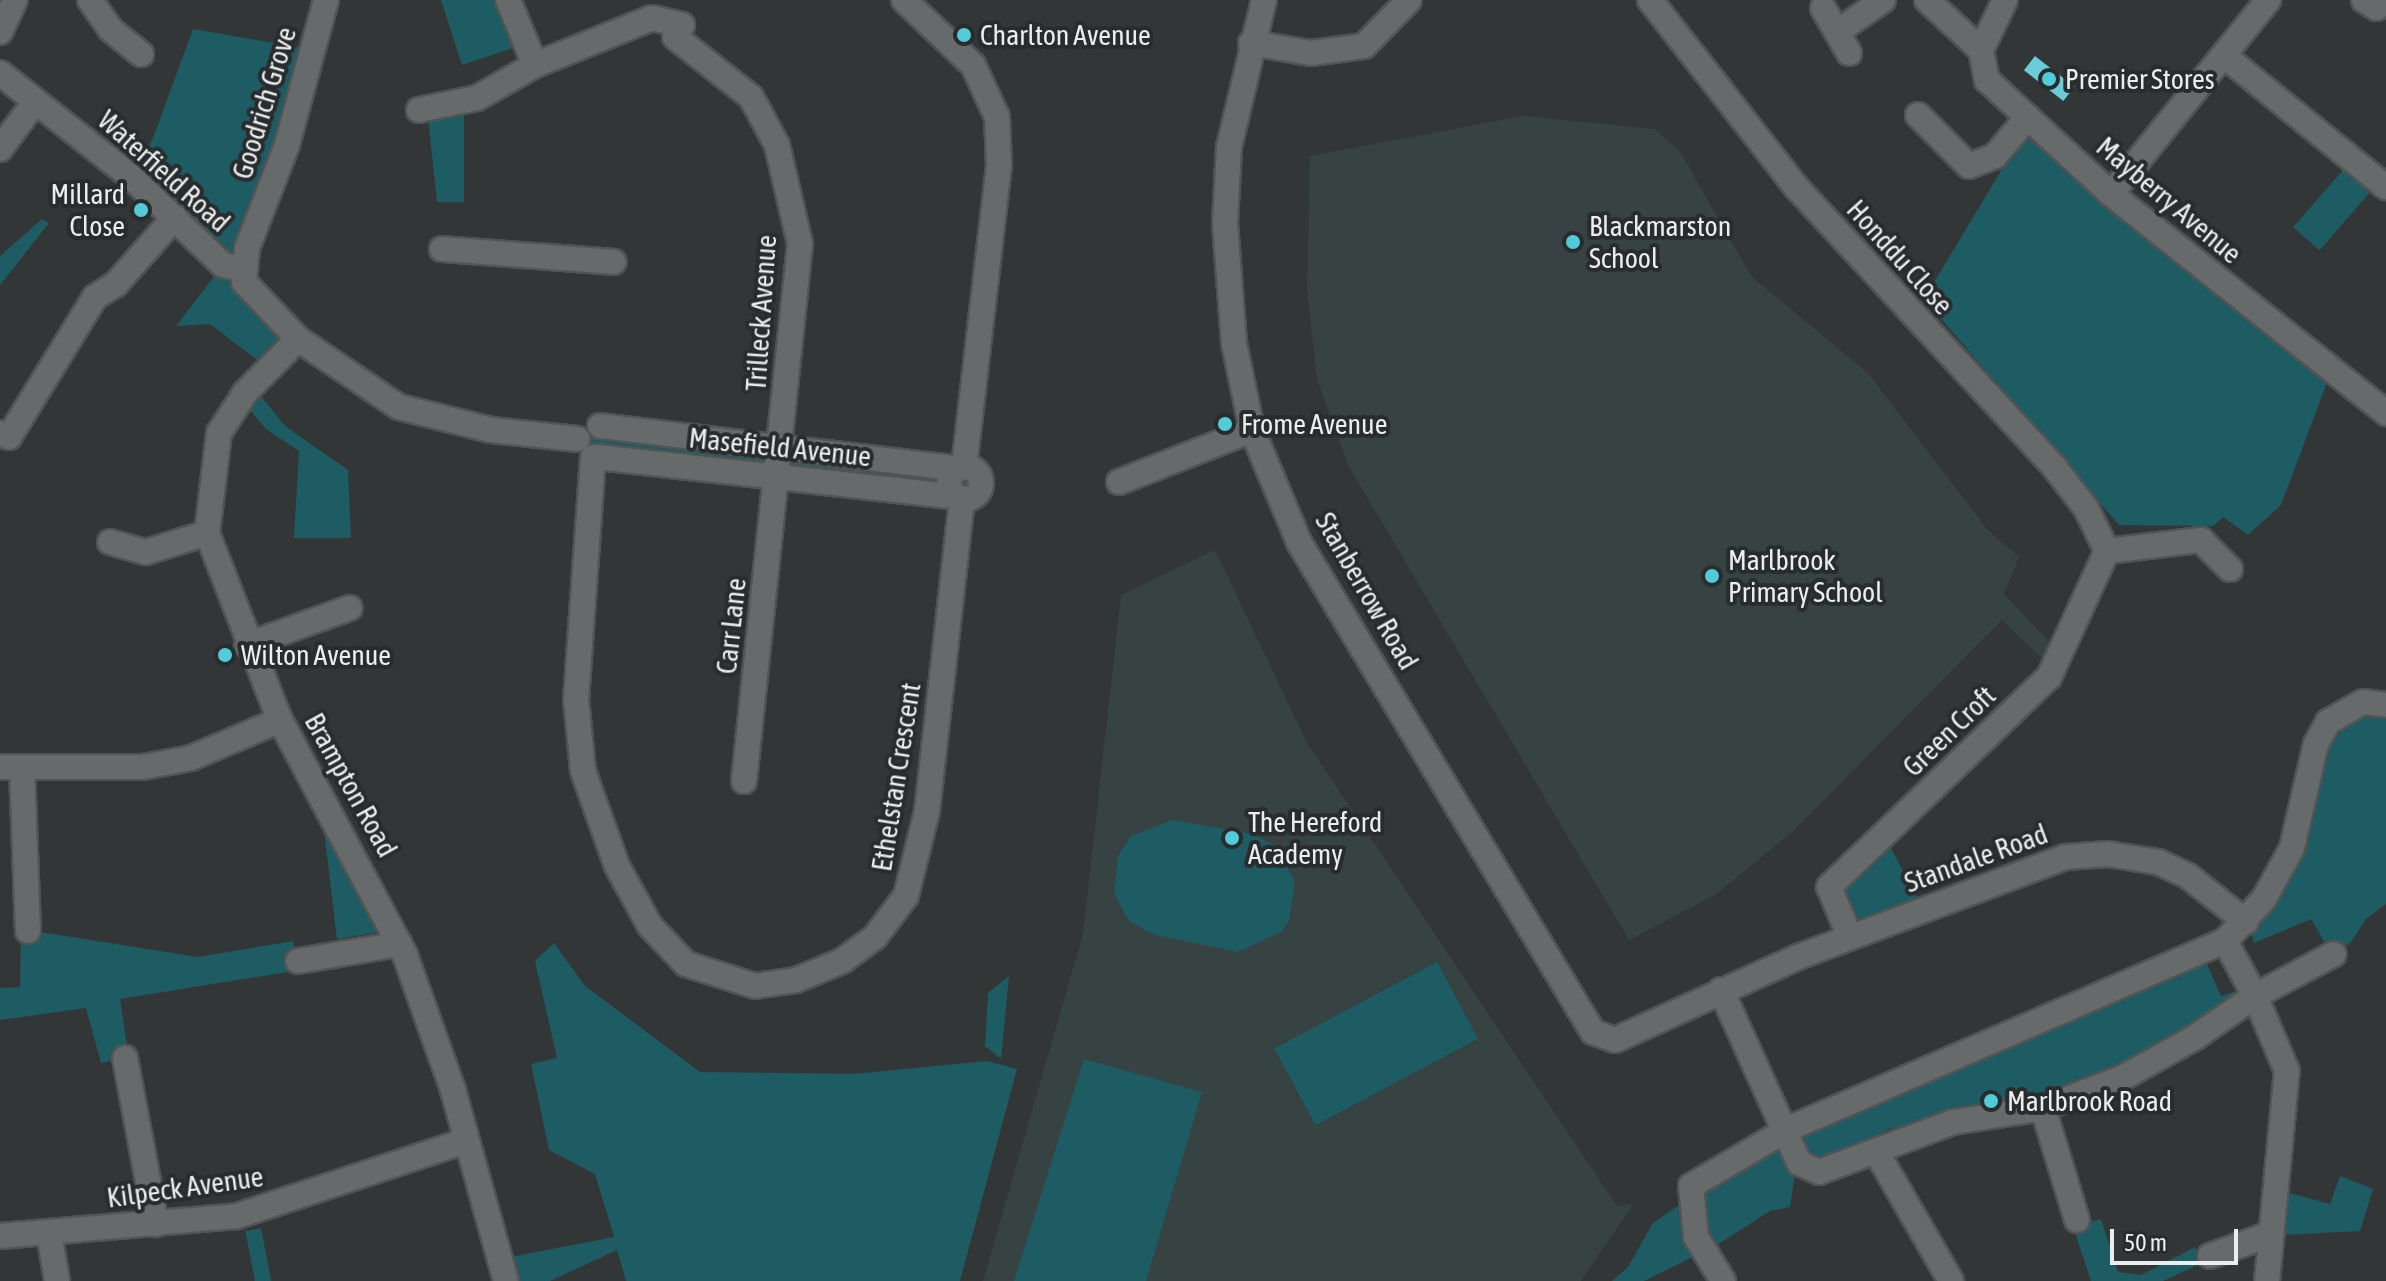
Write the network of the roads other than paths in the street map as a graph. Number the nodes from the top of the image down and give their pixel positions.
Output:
1 (15, 0) edge
2 (90, 0) edge
3 (326, 0) edge
4 (508, 0) edge
5 (904, 0) edge
6 (1264, 0) edge
7 (1409, 0) edge
8 (1650, 0) edge
9 (1883, 0) edge
10 (1927, 0) edge
11 (2005, 0) edge
12 (2268, 0) edge
13 (1823, 8) dead end
14 (0, 32) edge
15 (1251, 43) junction
16 (1981, 50) junction
17 (141, 54) dead end
18 (2227, 58) junction
19 (535, 65) junction
20 (0, 73) edge
21 (35, 102) junction
22 (419, 110) dead end
23 (1918, 115) dead end
24 (2028, 117) junction
25 (0, 149) edge
26 (2386, 187) edge
27 (2111, 194) junction
28 (175, 217) junction
29 (442, 249) dead end
30 (614, 262) dead end
31 (242, 269) junction
32 (298, 339) junction
33 (2386, 413) edge
34 (600, 426) joint
35 (1252, 430) junction
36 (0, 433) edge
37 (780, 447) junction
38 (589, 451) junction
39 (961, 468) junction
40 (778, 477) junction
41 (1119, 482) dead end
42 (959, 498) junction
43 (207, 533) junction
44 (110, 542) dead end
45 (2107, 551) junction
46 (2230, 569) dead end
47 (350, 608) dead end
48 (247, 645) junction
49 (2386, 705) edge
50 (280, 720) junction
51 (11, 768) edge
52 (744, 781) dead end
53 (2246, 922) junction
54 (28, 931) dead end
55 (1850, 937) junction
56 (2225, 941) junction
57 (400, 944) junction
58 (2334, 954) dead end
59 (298, 961) dead end
60 (1721, 990) junction
61 (2255, 996) junction
62 (125, 1058) dead end
63 (2043, 1108) junction
64 (1788, 1129) junction
65 (465, 1141) junction
66 (1877, 1153) junction
67 (2077, 1220) dead end
68 (156, 1224) junction
69 (49, 1233) junction
70 (2268, 1235) junction
71 (0, 1236) edge
72 (2210, 1256) dead end
73 (57, 1281) edge
74 (506, 1281) edge
75 (1723, 1281) edge
76 (1951, 1281) edge
77 (2267, 1281) edge

1 - 14 street
2 - 17 street
3 - 31 street, Goodrich Grove
4 - 19 street
5 - 39 street
6 - 15 street, Stanberrow Road
7 - 15 street
8 - 45 street, Honddu Close
9 - 13 street
10 - 16 street
11 - 16 street
12 - 18 street
15 - 35 street, Stanberrow Road
16 - 24 street, Mayberry Avenue
18 - 26 street
18 - 27 street
19 - 22 street
19 - 37 street, Trilleck Avenue
20 - 21 street, Waterfield Road
21 - 25 street
21 - 28 street, Waterfield Road
23 - 24 street
24 - 27 street, Mayberry Avenue
27 - 33 street, Mayberry Avenue
28 - 31 street, Waterfield Road
28 - 36 street
29 - 30 street
31 - 32 street, Waterfield Road
32 - 38 street, Waterfield Road
32 - 43 street, Brampton Road
34 - 37 street, Masefield Avenue
34 - 38 street, Ethelstan Crescent
35 - 41 street
35 - 60 street, Stanberrow Road
37 - 39 street, Masefield Avenue
37 - 40 street, Trilleck Avenue
38 - 40 street, Masefield Avenue
38 - 42 street, Ethelstan Crescent
39 - 42 street, Ethelstan Crescent
40 - 42 street, Masefield Avenue
40 - 52 street, Carr Lane
43 - 44 street
43 - 48 street, Brampton Road
45 - 46 street
45 - 55 street, Green Croft
47 - 48 street
48 - 50 street, Brampton Road
49 - 53 street
50 - 51 street
50 - 57 street, Brampton Road
51 - 54 street
53 - 55 street, Standale Road
53 - 56 street
55 - 60 street, Standale Road
56 - 61 street
56 - 64 street
57 - 59 street
57 - 65 street, Brampton Road
58 - 61 street
60 - 64 street
61 - 63 street
61 - 70 street
62 - 68 street
63 - 66 street
63 - 67 street
64 - 66 street
64 - 75 street
65 - 68 street, Kilpeck Avenue
65 - 74 street, Brampton Road
66 - 76 street
68 - 69 street, Kilpeck Avenue
69 - 71 street, Kilpeck Avenue
69 - 73 street
70 - 72 street
70 - 77 street

